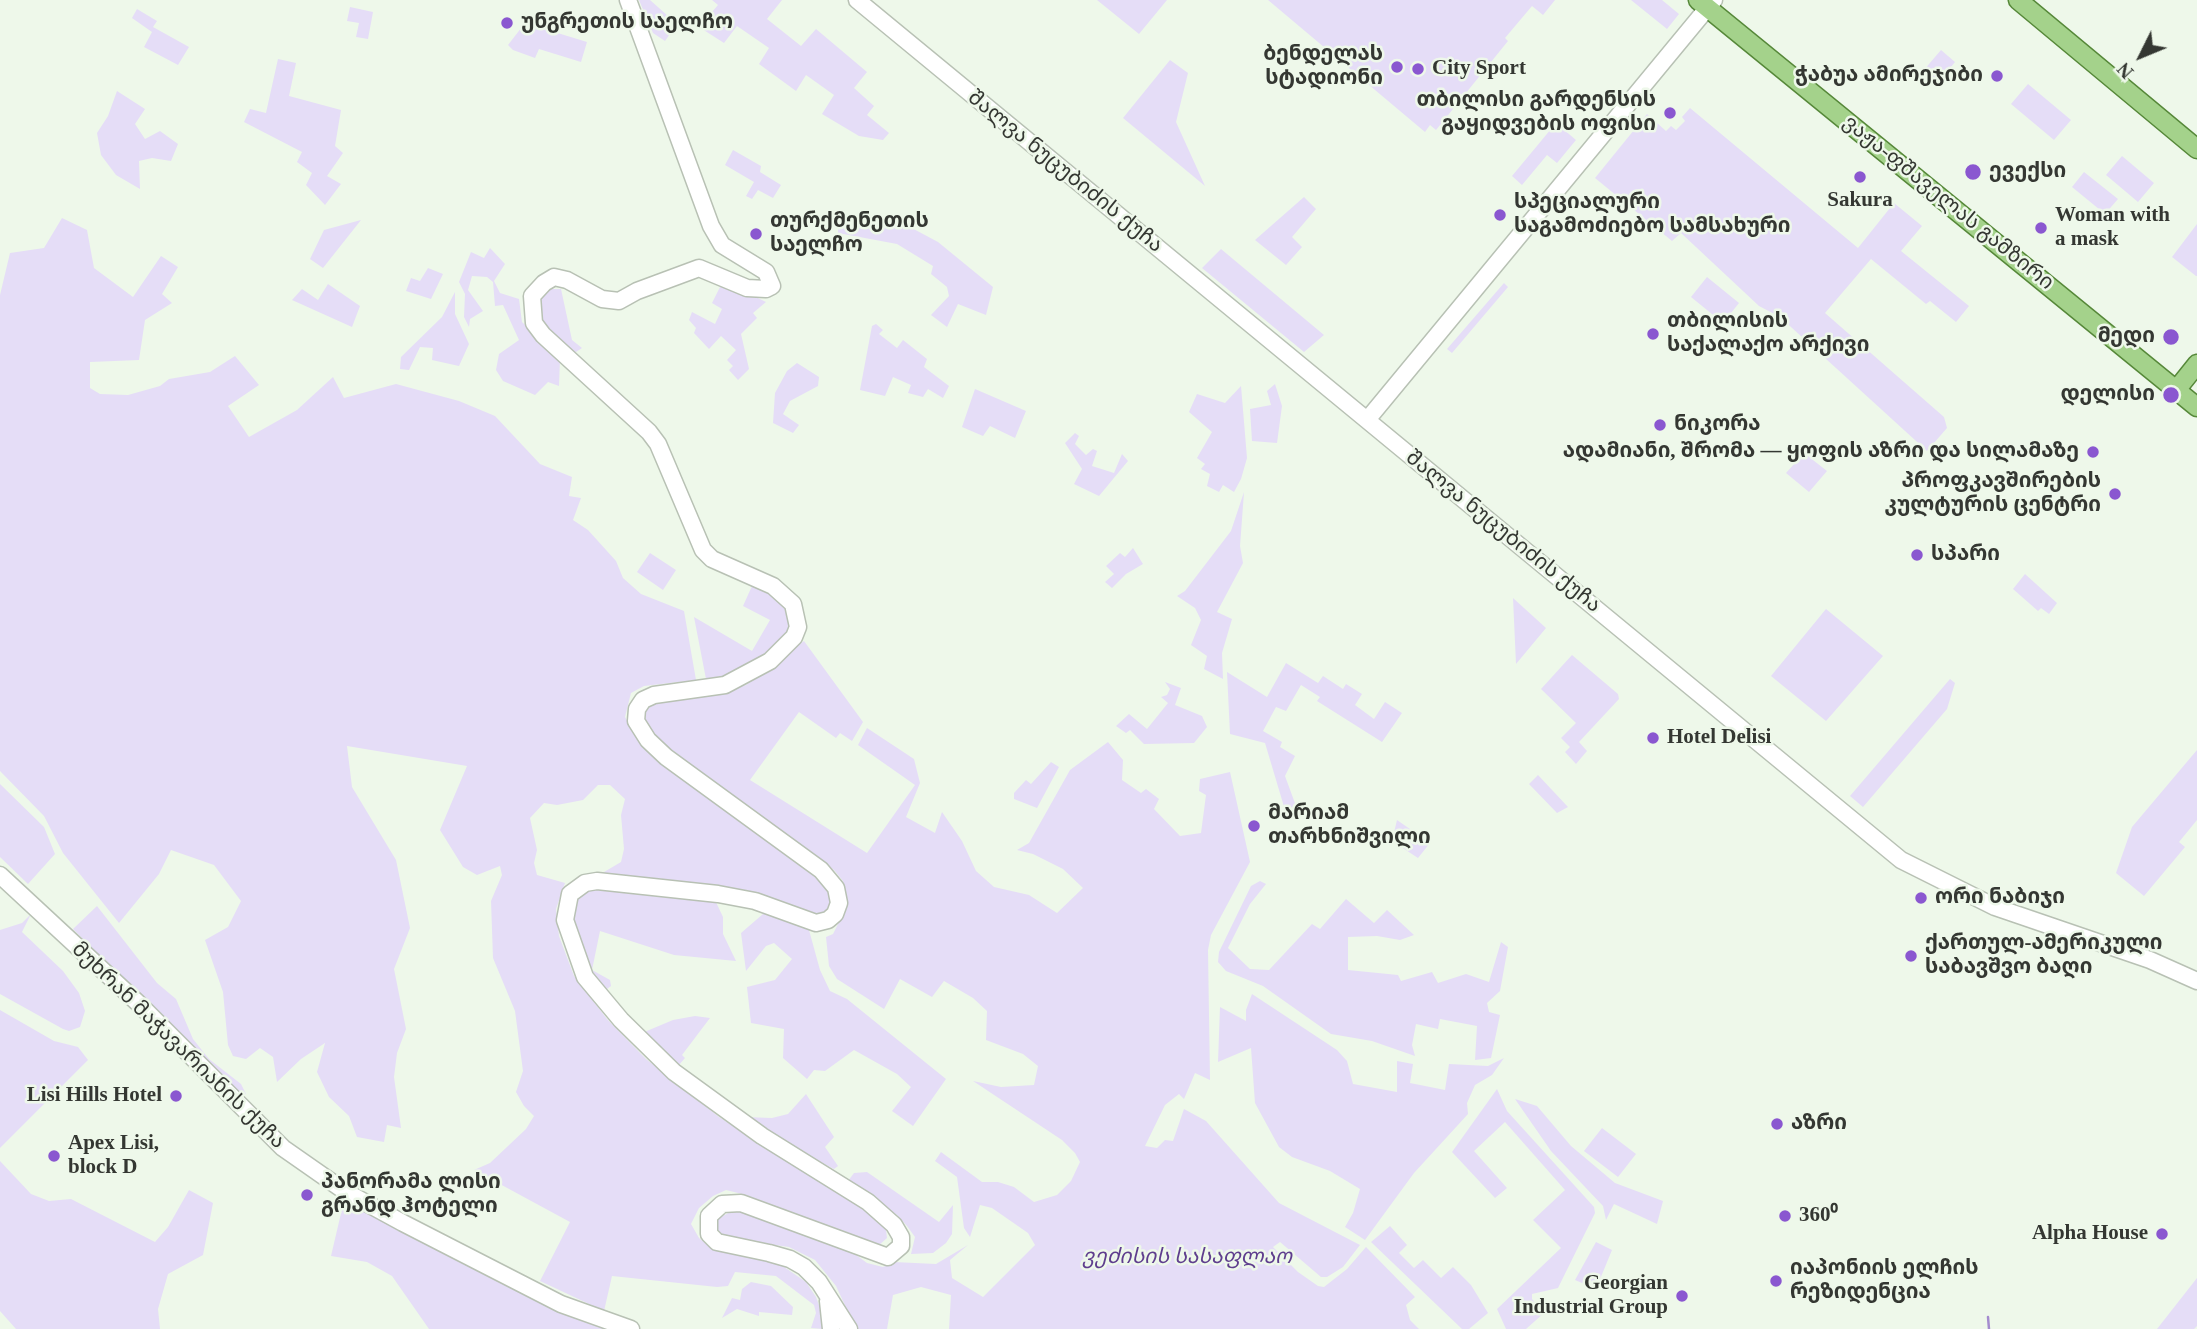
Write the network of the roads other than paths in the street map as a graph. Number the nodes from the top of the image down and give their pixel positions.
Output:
1 (628, 0) edge
2 (857, 0) edge
3 (2018, 0) edge
4 (1707, 3) edge
5 (2197, 149) edge
6 (2197, 364) edge
7 (2176, 389) junction
8 (2197, 407) edge
9 (1367, 420) junction
10 (0, 875) edge
11 (2197, 981) edge
12 (827, 1296) junction
13 (833, 1327) edge
14 (631, 1329) edge
15 (849, 1329) edge

1 - 12 main road
2 - 9 main road, შალვა ნუცუბიძის ქუჩა
3 - 5 main road
4 - 7 main road, ვაჟა-ფშაველას გამზირი
4 - 9 main road
6 - 7 main road
7 - 8 main road, ვაჟა-ფშაველას გამზირი
9 - 11 main road, შალვა ნუცუბიძის ქუჩა
10 - 14 main road, მუხრან მაჭავარიანის ქუჩა
12 - 13 main road
12 - 15 main road

